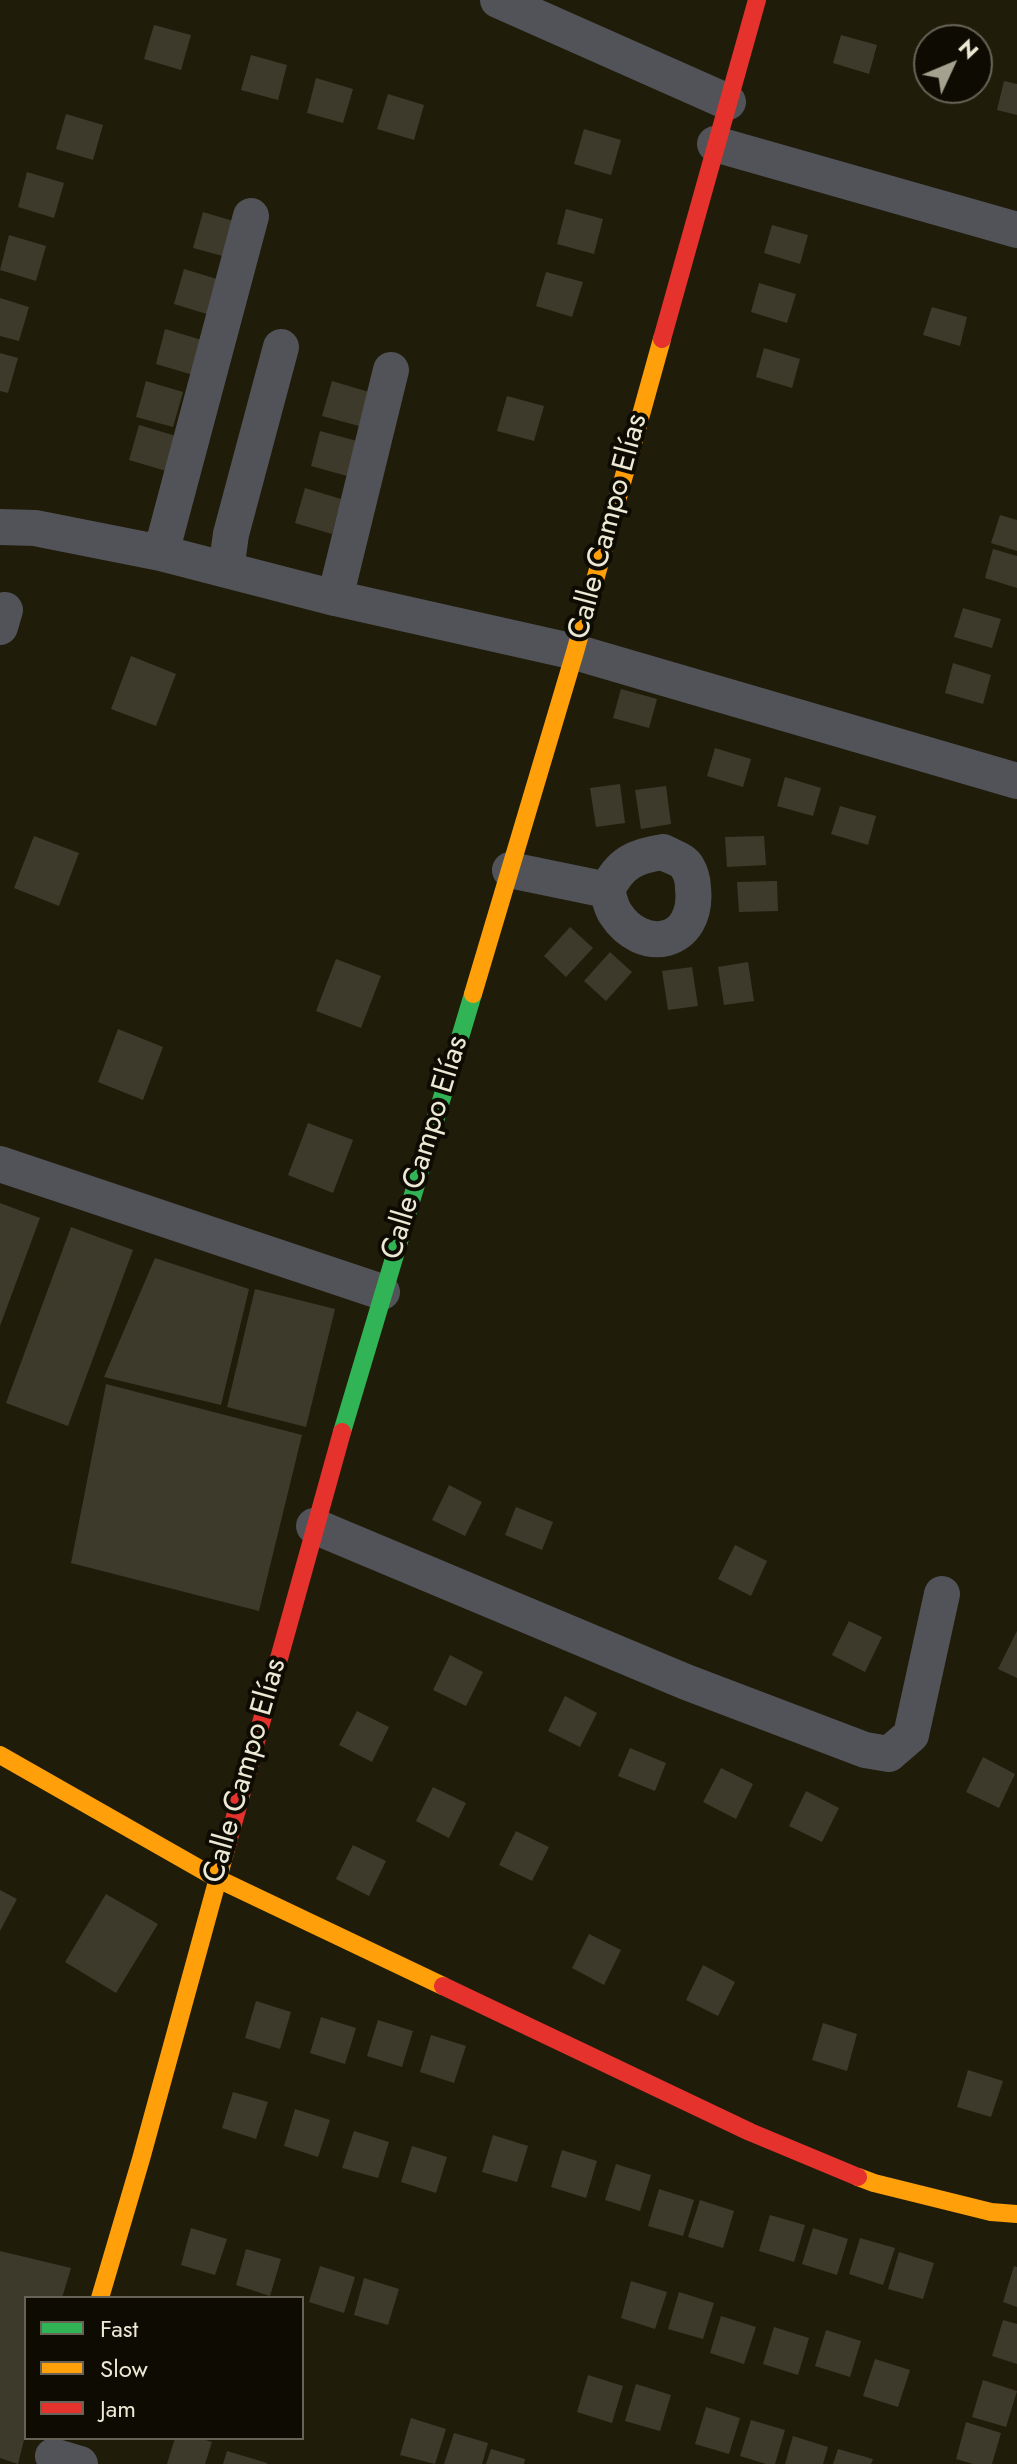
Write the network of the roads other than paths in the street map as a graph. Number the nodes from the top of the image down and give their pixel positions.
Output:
1 (498, 0) edge
2 (757, 0) edge
3 (728, 102) junction
4 (715, 144) junction
5 (251, 216) dead end
6 (1017, 230) edge
7 (281, 347) dead end
8 (391, 370) dead end
9 (0, 527) edge
10 (161, 553) junction
11 (226, 570) junction
12 (335, 598) junction
13 (575, 652) junction
14 (1015, 773) edge
15 (510, 870) junction
16 (607, 890) dead end
17 (0, 1164) edge
18 (382, 1292) junction
19 (314, 1526) junction
20 (942, 1594) dead end
21 (0, 1755) edge
22 (216, 1878) junction
23 (1017, 2214) edge
24 (101, 2296) edge

1 - 3 street
2 - 3 street, Calle Campo Elías
3 - 4 street, Calle Campo Elías
4 - 6 street
4 - 13 street, Calle Campo Elías
5 - 10 street
7 - 11 street
8 - 12 street
9 - 10 street
10 - 11 street
11 - 12 street
12 - 13 street
13 - 14 street
13 - 15 street, Calle Campo Elías
15 - 16 street
15 - 18 street, Calle Campo Elías
17 - 18 street
18 - 19 street, Calle Campo Elías
19 - 20 street
19 - 22 street, Calle Campo Elías
21 - 22 street
22 - 23 street
22 - 24 street, Calle Campo Elías

